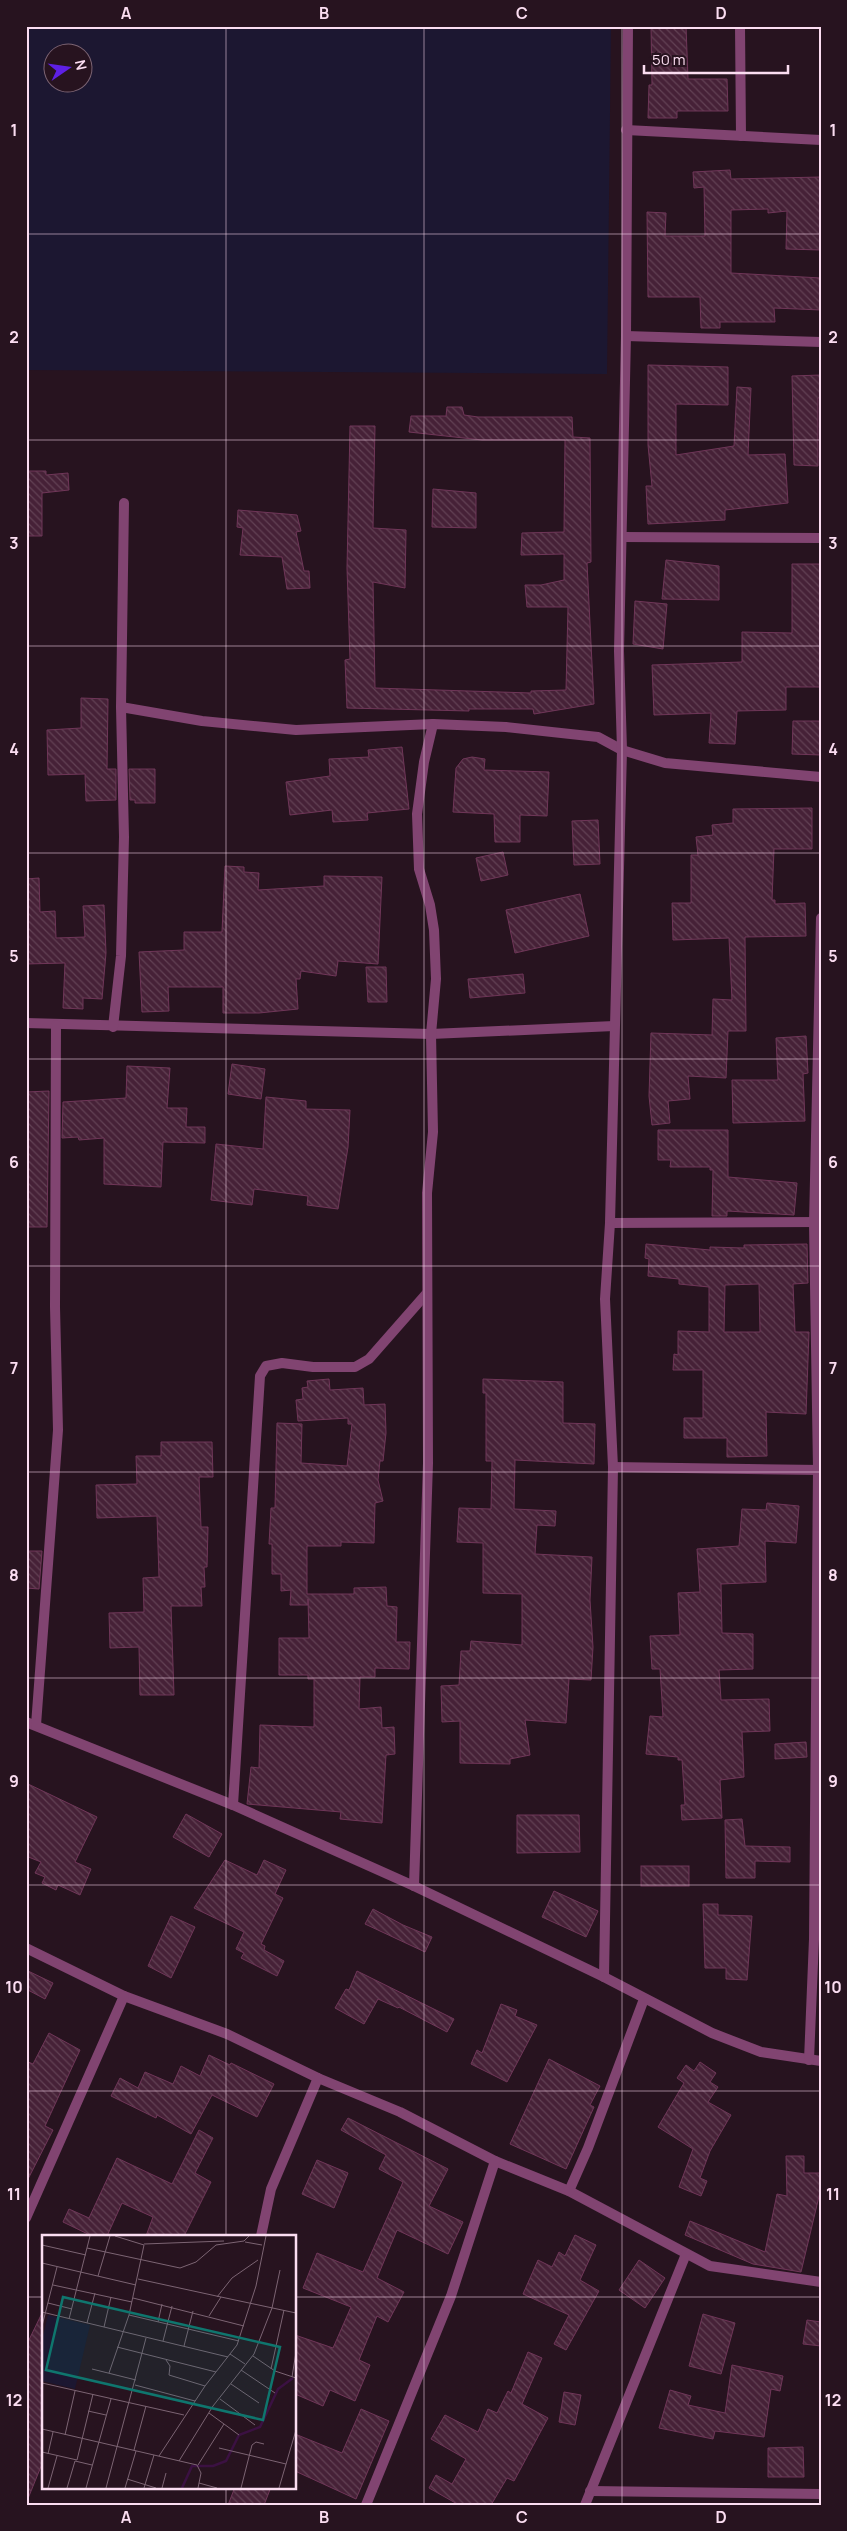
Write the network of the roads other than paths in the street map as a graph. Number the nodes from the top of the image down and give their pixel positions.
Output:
1 (628, 26) edge
2 (740, 26) edge
3 (626, 130) junction
4 (741, 136) junction
5 (821, 140) edge
6 (626, 336) junction
7 (821, 342) edge
8 (124, 503) dead end
9 (622, 537) junction
10 (821, 538) edge
11 (121, 707) junction
12 (433, 724) junction
13 (622, 750) junction
14 (821, 777) edge
15 (821, 918) edge
16 (26, 1023) edge
17 (56, 1025) junction
18 (614, 1026) junction
19 (113, 1027) junction
20 (431, 1034) junction
21 (819, 1115) edge
22 (610, 1223) junction
23 (817, 1223) edge
24 (427, 1293) junction
25 (613, 1467) junction
26 (819, 1469) edge
27 (31, 1723) edge
28 (233, 1805) junction
29 (414, 1886) junction
30 (26, 1948) edge
31 (604, 1977) junction
32 (124, 1996) junction
33 (644, 1999) junction
34 (809, 2060) junction
35 (821, 2061) edge
36 (318, 2078) junction
37 (495, 2161) junction
38 (569, 2191) junction
39 (26, 2218) edge
40 (261, 2235) edge
41 (686, 2254) junction
42 (821, 2282) edge
43 (590, 2492) junction
44 (821, 2494) edge
45 (366, 2505) edge
46 (585, 2505) edge

1 - 3 street
2 - 4 street
3 - 4 street
3 - 6 street
4 - 5 street
6 - 7 street
6 - 9 street
8 - 11 street
9 - 10 street
9 - 13 street
11 - 12 street
11 - 19 street
12 - 13 street
12 - 20 street
13 - 14 street
13 - 18 street
15 - 21 street
16 - 17 street
17 - 19 street
17 - 27 street
18 - 20 street
18 - 22 street
19 - 20 street
20 - 24 street
21 - 23 street
22 - 23 street
22 - 25 street
23 - 26 street
24 - 28 street
24 - 29 street
25 - 26 street
25 - 31 street
26 - 34 street
27 - 28 street
28 - 29 street
29 - 31 street
30 - 32 street
31 - 33 street
32 - 36 street
32 - 39 street
33 - 34 street
33 - 38 street
34 - 35 street
36 - 37 street
36 - 40 street
37 - 38 street
37 - 45 street
38 - 41 street
41 - 42 street
41 - 43 street
43 - 44 street
43 - 46 street

